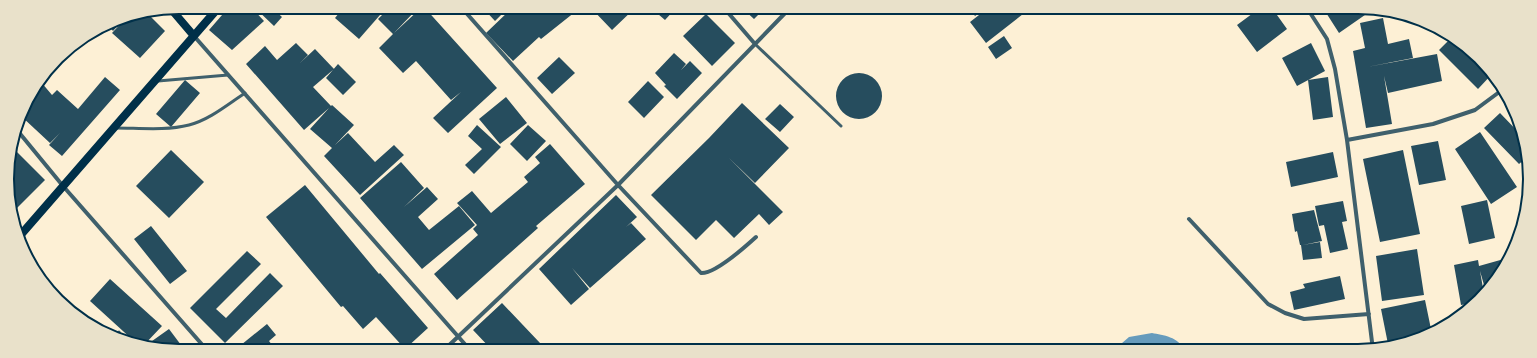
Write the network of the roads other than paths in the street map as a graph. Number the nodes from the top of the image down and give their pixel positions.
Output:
1 (175, 14) edge
2 (213, 14) edge
3 (467, 14) edge
4 (729, 14) edge
5 (784, 14) edge
6 (1311, 14) edge
7 (194, 36) junction
8 (755, 44) junction
9 (228, 75) junction
10 (156, 81) junction
11 (245, 93) junction
12 (1498, 93) edge
13 (841, 126) dead end
14 (114, 128) junction
15 (21, 134) edge
16 (1347, 140) junction
17 (618, 185) junction
18 (63, 186) junction
19 (1189, 220) dead end
20 (23, 232) edge
21 (756, 237) dead end
22 (1369, 314) junction
23 (458, 336) junction
24 (201, 344) edge
25 (450, 344) edge
26 (465, 344) edge
27 (1372, 344) edge

1 - 7 main road
2 - 7 main road
3 - 17 street
4 - 8 street
5 - 8 street
6 - 16 street
7 - 9 street
7 - 10 main road
8 - 13 lane
8 - 17 street
9 - 10 lane
9 - 11 street
10 - 14 main road
11 - 14 lane
11 - 23 street
12 - 16 street
14 - 18 main road
15 - 18 street
16 - 22 street
17 - 21 street
17 - 23 street
18 - 20 main road
18 - 24 street
19 - 22 street
22 - 27 street
23 - 25 street
23 - 26 street

